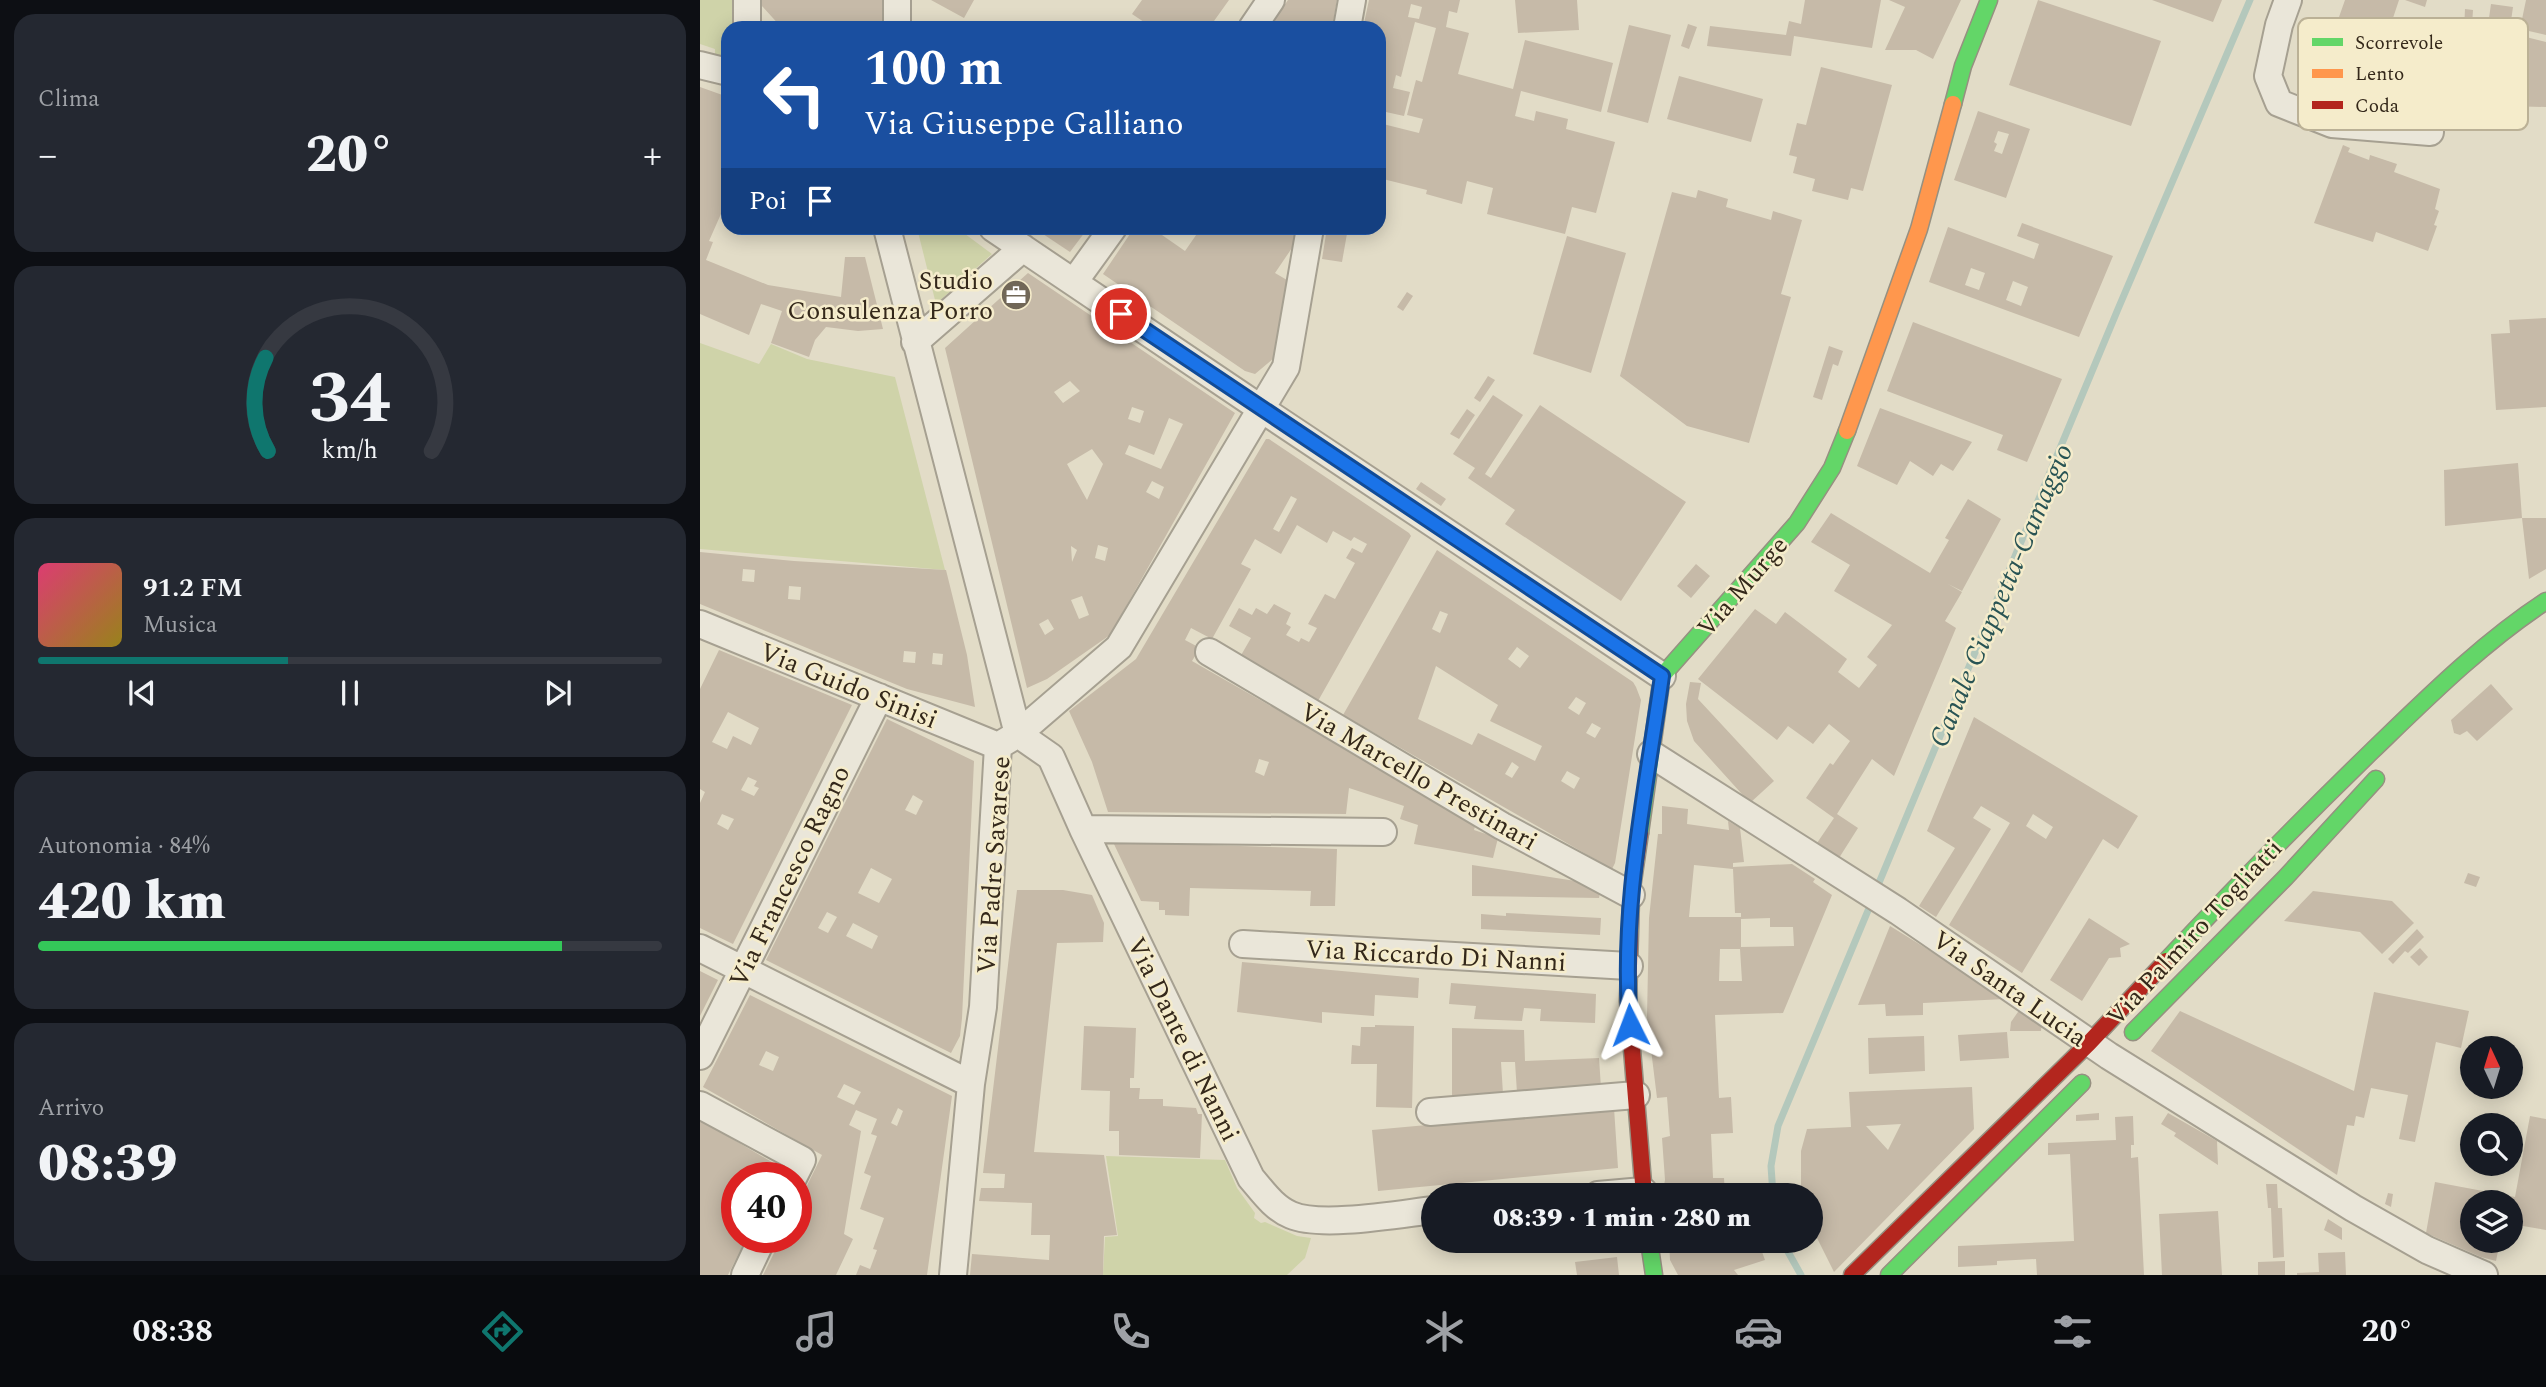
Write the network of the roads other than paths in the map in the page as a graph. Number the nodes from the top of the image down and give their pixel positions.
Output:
1 (747, 0) edge
2 (897, 0) edge
3 (1271, 0) edge
4 (1352, 0) edge
5 (1989, 0) edge
6 (2288, 0) edge
7 (747, 21) edge
8 (897, 21) edge
9 (1257, 21) edge
10 (1348, 21) edge
11 (700, 65) edge
12 (721, 70) edge
13 (2298, 111) edge
14 (2416, 130) edge
15 (2430, 131) dead end
16 (889, 235) edge
17 (1004, 235) edge
18 (1108, 235) edge
19 (1309, 235) edge
20 (1023, 248) junction
21 (1074, 282) junction
22 (915, 342) junction
23 (1260, 408) junction
24 (2546, 601) edge
25 (703, 634) edge
26 (1209, 652) dead end
27 (1662, 676) junction
28 (879, 697) junction
29 (1008, 740) junction
30 (1651, 754) junction
31 (2385, 770) dead end
32 (1083, 829) junction
33 (1382, 832) dead end
34 (1631, 895) junction
35 (1244, 944) dead end
36 (700, 948) edge
37 (1629, 967) junction
38 (743, 970) junction
39 (700, 1056) edge
40 (2097, 1060) junction
41 (971, 1084) junction
42 (1636, 1095) junction
43 (700, 1105) edge
44 (1430, 1112) dead end
45 (801, 1162) edge
46 (1642, 1183) edge
47 (1421, 1211) edge
48 (755, 1253) edge
49 (1651, 1253) edge
50 (745, 1275) edge
51 (953, 1275) edge
52 (1654, 1275) edge
53 (1852, 1275) edge
54 (1889, 1275) edge
55 (2484, 1275) edge

1 - 7 street
2 - 8 street
3 - 9 street
4 - 10 street
5 - 27 main road, Via Murge
6 - 13 street
11 - 12 street
14 - 15 street
16 - 22 street, Via Padre Savarese
17 - 20 street
18 - 21 street
19 - 23 street
20 - 21 street
20 - 22 street
21 - 23 street
22 - 29 street, Via Padre Savarese
23 - 27 street
23 - 29 street
24 - 40 main road, Via Palmiro Togliatti
25 - 28 street, Via Guido Sinisi
26 - 34 street, Via Marcello Prestinari
27 - 30 main road
28 - 29 street, Via Guido Sinisi
28 - 38 street, Via Francesco Ragno
29 - 32 street, Via Dante di Nanni
29 - 41 street, Via Padre Savarese
30 - 34 main road
30 - 40 street, Via Santa Lucia
31 - 40 main road, Via Palmiro Togliatti
32 - 33 street
32 - 47 street, Via Dante di Nanni
34 - 37 main road
35 - 37 street, Via Riccardo Di Nanni
36 - 38 street
37 - 42 main road
38 - 39 street, Via Francesco Ragno
38 - 41 street
40 - 53 main road, Via Palmiro Togliatti
40 - 54 main road, Via Palmiro Togliatti
40 - 55 street, Via Santa Lucia
41 - 51 street, Via Padre Savarese
42 - 44 street
42 - 46 main road
43 - 45 street
48 - 50 street
49 - 52 main road

